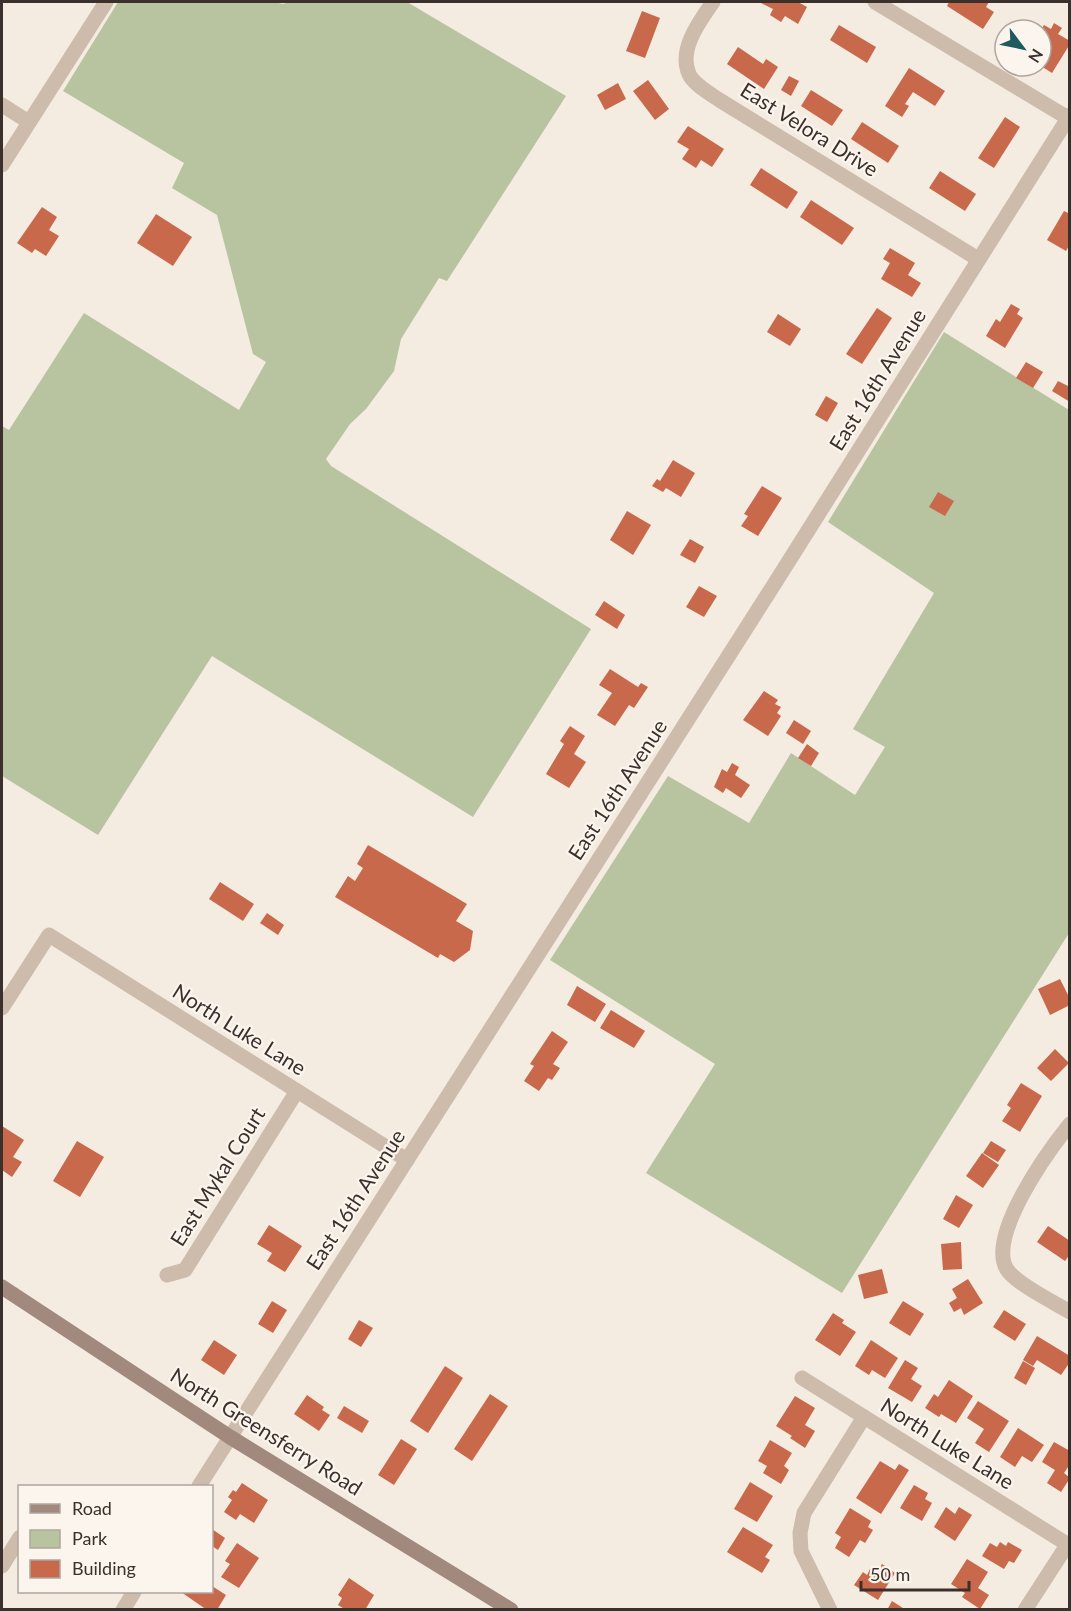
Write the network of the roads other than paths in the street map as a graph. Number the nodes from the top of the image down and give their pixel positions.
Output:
1 (106, 2) edge
2 (713, 2) edge
3 (875, 2) edge
4 (2, 105) edge
5 (1069, 117) edge
6 (29, 122) junction
7 (2, 165) edge
8 (978, 259) junction
9 (2, 1008) edge
10 (297, 1090) junction
11 (1070, 1124) edge
12 (407, 1160) junction
13 (167, 1275) dead end
14 (2, 1287) edge
15 (1070, 1312) edge
16 (802, 1378) dead end
17 (864, 1417) junction
18 (230, 1437) junction
19 (200, 1485) edge
20 (18, 1540) edge
21 (1068, 1546) edge
22 (2, 1566) edge
23 (133, 1593) edge
24 (123, 1610) edge
25 (511, 1610) edge
26 (830, 1610) edge
27 (1025, 1610) edge

1 - 6 street
2 - 8 street, East Velora Drive
3 - 5 street
4 - 6 street
5 - 8 street, East 16th Avenue
6 - 7 street
8 - 12 street, East 16th Avenue
9 - 10 street, North Luke Lane
10 - 12 street, North Luke Lane
10 - 13 street, East Mykal Court
11 - 15 street
12 - 18 street, East 16th Avenue
14 - 18 main road, North Greensferry Road
16 - 17 street, North Luke Lane
17 - 21 street, North Luke Lane
17 - 26 street
18 - 19 street, East 16th Avenue
18 - 25 main road, North Greensferry Road
20 - 22 street
21 - 27 street
23 - 24 street

